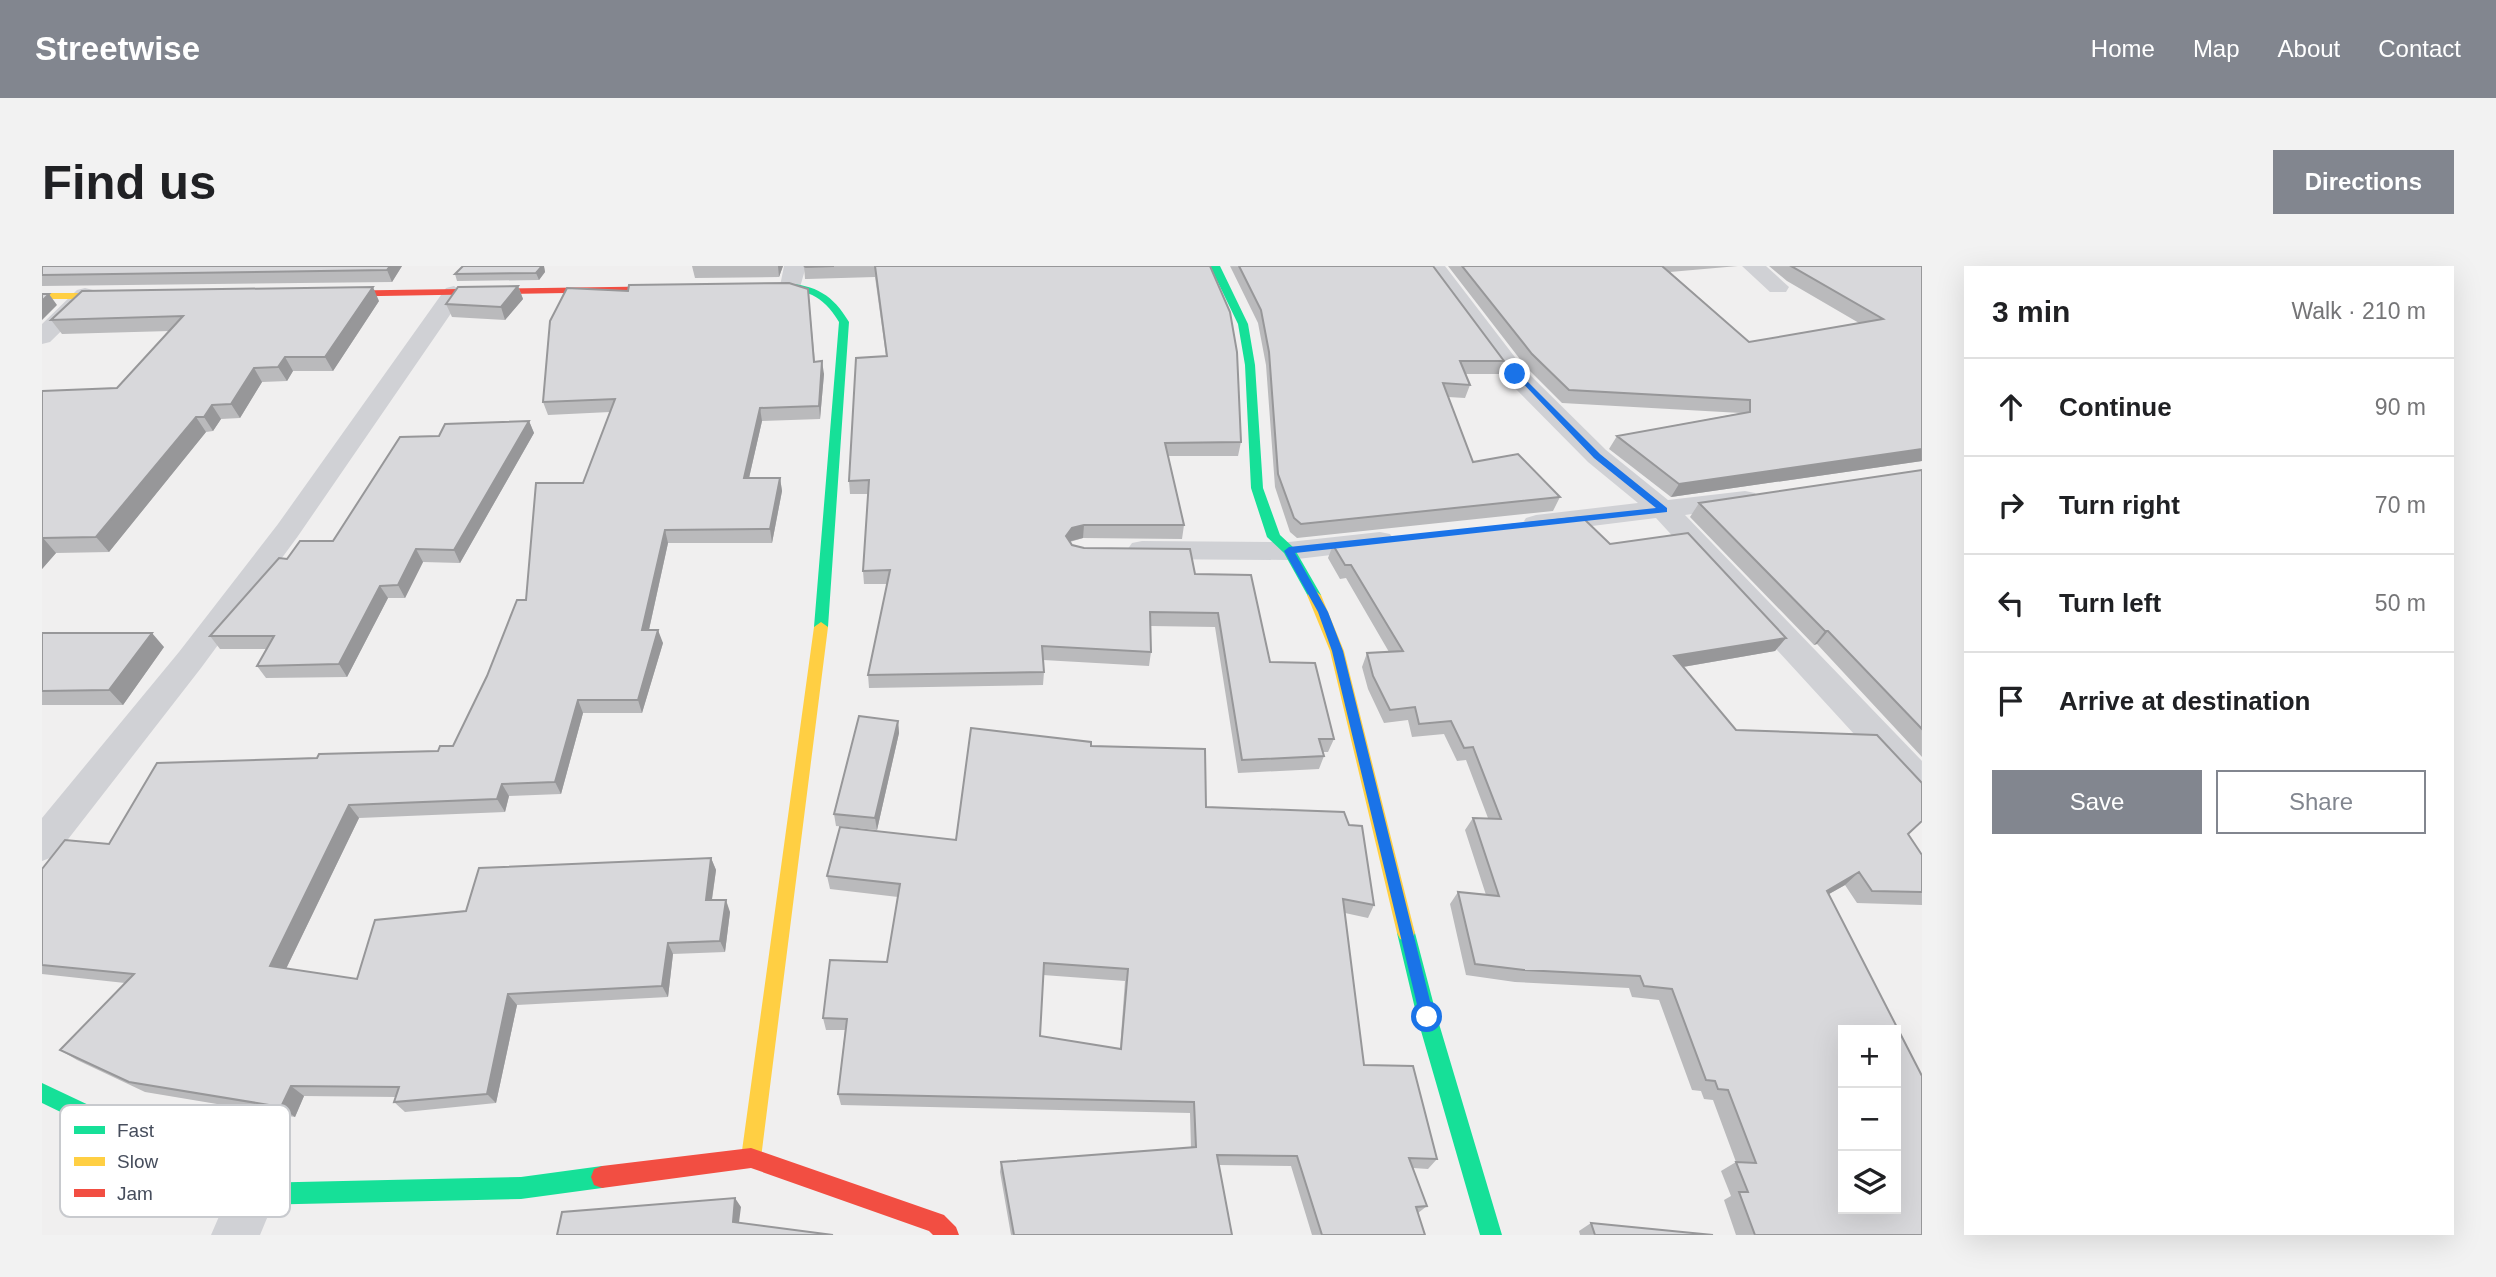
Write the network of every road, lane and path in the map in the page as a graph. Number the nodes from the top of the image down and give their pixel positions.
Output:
1 (1215, 266) edge
2 (1434, 266) edge
3 (1753, 266) edge
4 (793, 276) edge
5 (742, 287) edge
6 (1778, 287) dead end
7 (692, 289) edge
8 (454, 293) junction
9 (303, 294) edge
10 (85, 295) junction
11 (42, 296) edge
12 (152, 296) edge
13 (42, 337) edge
14 (1775, 495) edge
15 (1664, 510) junction
16 (1511, 526) edge
17 (1400, 538) edge
18 (1111, 550) edge
19 (1289, 551) junction
20 (1917, 772) edge
21 (42, 845) edge
22 (42, 1093) edge
23 (62, 1105) edge
24 (751, 1158) junction
25 (290, 1210) edge
26 (948, 1235) edge
27 (1490, 1235) edge

1 - 19 street
2 - 15 street
3 - 6 street
4 - 5 street
4 - 24 street
7 - 8 street
8 - 9 street
8 - 21 street
10 - 11 street
10 - 12 street
10 - 13 street
14 - 15 street
15 - 16 street
15 - 20 street
17 - 19 street
18 - 19 street
19 - 27 street
22 - 23 street
24 - 25 street
24 - 26 street

